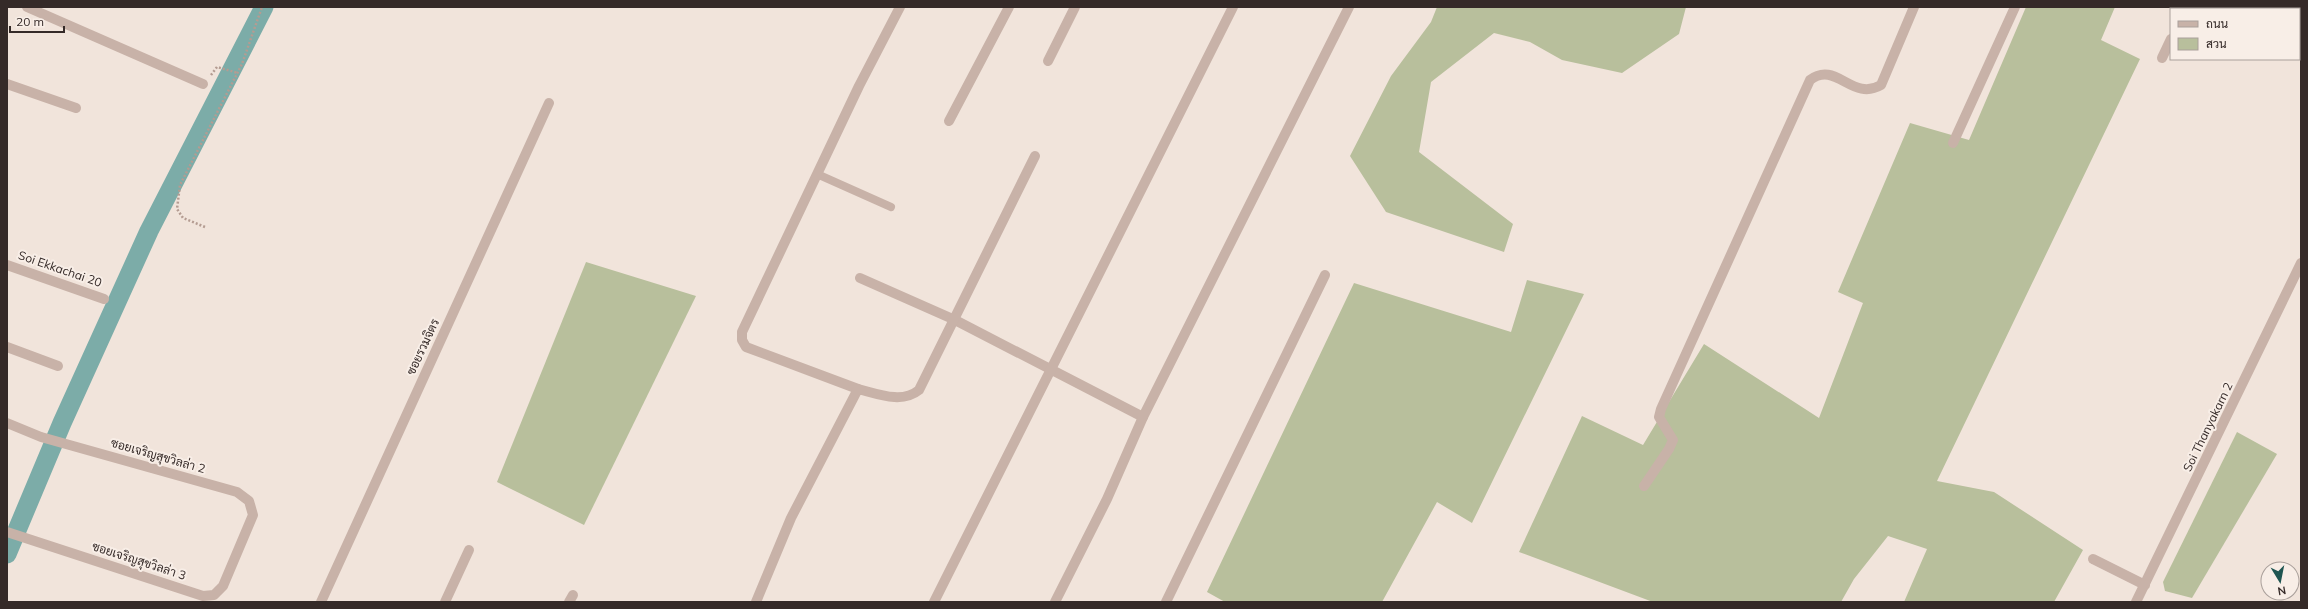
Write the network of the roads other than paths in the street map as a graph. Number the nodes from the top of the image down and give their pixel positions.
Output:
1 (27, 7) edge
2 (900, 7) edge
3 (1009, 7) edge
4 (1075, 7) edge
5 (1233, 7) edge
6 (1349, 7) edge
7 (1914, 7) edge
8 (2015, 7) edge
9 (2170, 42) edge
10 (2162, 58) dead end
11 (1048, 61) dead end
12 (7, 84) edge
13 (203, 84) road end
14 (549, 103) dead end
15 (76, 108) dead end
16 (949, 121) dead end
17 (1953, 143) dead end
18 (1035, 156) dead end
19 (818, 174) junction
20 (891, 207) dead end
21 (2301, 263) edge
22 (7, 265) edge
23 (1325, 275) dead end
24 (860, 278) dead end
25 (104, 299) dead end
26 (955, 320) junction
27 (7, 347) edge
28 (58, 366) dead end
29 (1052, 369) junction
30 (858, 389) junction
31 (1143, 417) junction
32 (7, 423) edge
33 (1644, 486) dead end
34 (7, 532) edge
35 (238, 550) joint
36 (469, 550) dead end
37 (2093, 559) dead end
38 (2145, 585) junction
39 (320, 602) edge
40 (446, 602) edge
41 (756, 602) edge
42 (934, 602) edge
43 (1055, 602) edge
44 (1166, 602) edge
45 (2136, 602) edge

1 - 13 street
2 - 19 street
3 - 16 street
4 - 11 street
5 - 29 street
6 - 31 street
7 - 33 street
8 - 17 street
9 - 10 street
12 - 15 street
14 - 39 street, ซอยรวมจิตร
18 - 26 street
19 - 20 lane
19 - 30 street
21 - 38 street, Soi Thanyakarn 2
22 - 25 street, Soi Ekkachai 20
23 - 44 street
24 - 26 street
26 - 29 street
26 - 30 street
27 - 28 street
29 - 31 street
29 - 42 street
30 - 41 street
31 - 43 street
32 - 35 street, ซอยเจริญสุขวิลล่า 2
34 - 35 street, ซอยเจริญสุขวิลล่า 3
36 - 40 street
37 - 38 street
38 - 45 street, Soi Thanyakarn 2

